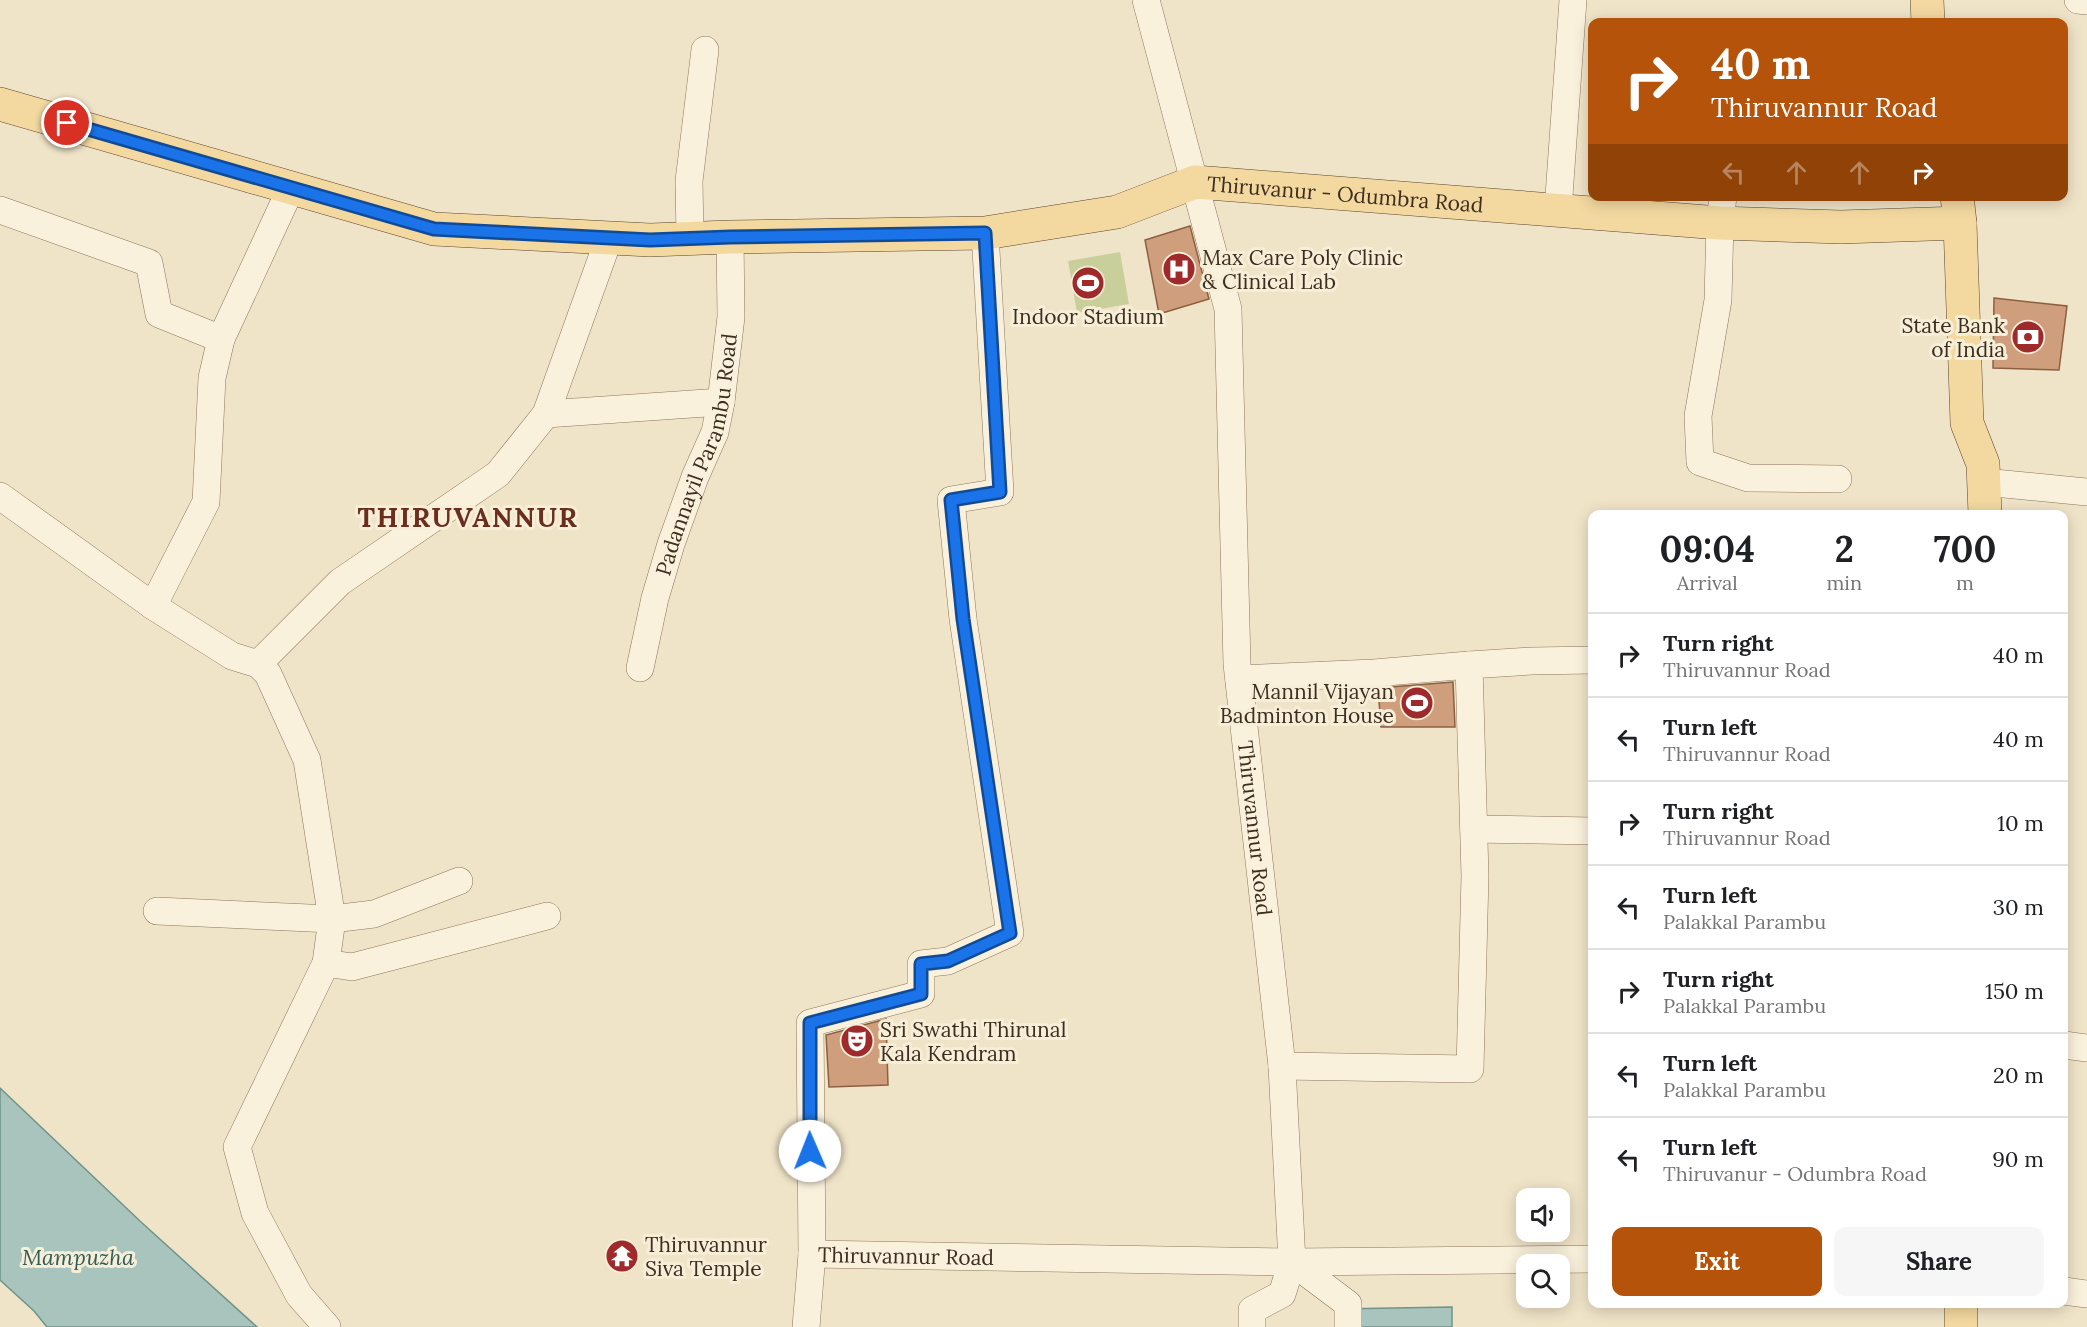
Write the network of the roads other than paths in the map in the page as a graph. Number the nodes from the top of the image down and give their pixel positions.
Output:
1 (1146, 0) edge
2 (1573, 0) edge
3 (1927, 0) edge
4 (2078, 0) edge
5 (2087, 1) edge
6 (1928, 18) edge
7 (705, 50) dead end
8 (0, 104) edge
9 (1195, 182) junction
10 (291, 188) junction
11 (0, 210) edge
12 (1558, 210) junction
13 (1722, 210) edge
14 (1959, 210) edge
15 (985, 233) junction
16 (730, 237) junction
17 (609, 238) junction
18 (690, 239) junction
19 (221, 339) junction
20 (721, 402) junction
21 (546, 414) junction
22 (1838, 479) dead end
23 (1984, 482) junction
24 (2087, 492) edge
25 (0, 496) edge
26 (1986, 510) edge
27 (153, 606) junction
28 (1588, 660) edge
29 (258, 664) junction
30 (1469, 665) junction
31 (640, 668) dead end
32 (1239, 679) junction
33 (1474, 829) junction
34 (1588, 831) edge
35 (459, 881) dead end
36 (157, 912) dead end
37 (547, 916) dead end
38 (332, 919) junction
39 (326, 963) junction
40 (2068, 1046) edge
41 (2087, 1048) edge
42 (1282, 1066) junction
43 (812, 1254) junction
44 (1588, 1259) edge
45 (1292, 1262) junction
46 (2068, 1292) edge
47 (2087, 1294) edge
48 (1961, 1308) edge
49 (327, 1327) edge
50 (806, 1327) edge
51 (1252, 1327) edge
52 (1348, 1327) edge
53 (1961, 1327) edge

1 - 9 street, Thiruvannur Road
2 - 12 street
3 - 6 main road
4 - 5 street
7 - 18 street
8 - 10 main road, Thiruvanur - Odumbra Road
9 - 12 main road, Thiruvanur - Odumbra Road
9 - 15 main road, Thiruvanur - Odumbra Road
9 - 32 street, Thiruvannur Road
10 - 17 main road, Thiruvanur - Odumbra Road
10 - 19 street
11 - 19 street
12 - 13 main road, Thiruvanur - Odumbra Road
13 - 14 main road, Thiruvanur - Odumbra Road
13 - 22 street
14 - 23 main road
15 - 16 main road, Thiruvanur - Odumbra Road
15 - 43 street, Thiruvannur Road
16 - 18 main road, Thiruvanur - Odumbra Road
16 - 20 street, Padannayil Parambu Road
17 - 18 main road, Thiruvanur - Odumbra Road
17 - 21 street
19 - 27 street
20 - 21 street
20 - 31 street, Padannayil Parambu Road
21 - 29 street
23 - 24 street
23 - 26 main road
25 - 27 street
27 - 29 street
28 - 30 street
29 - 38 street
30 - 32 street
30 - 33 street
32 - 42 street, Thiruvannur Road
33 - 34 street
33 - 42 street
35 - 38 street
36 - 38 street
37 - 39 street
38 - 39 street
39 - 49 street
40 - 41 street
42 - 45 street, Thiruvannur Road
43 - 45 street, Thiruvannur Road
43 - 50 street
44 - 45 street, Thiruvannur Road
45 - 51 street
45 - 52 street
46 - 47 street
48 - 53 main road

